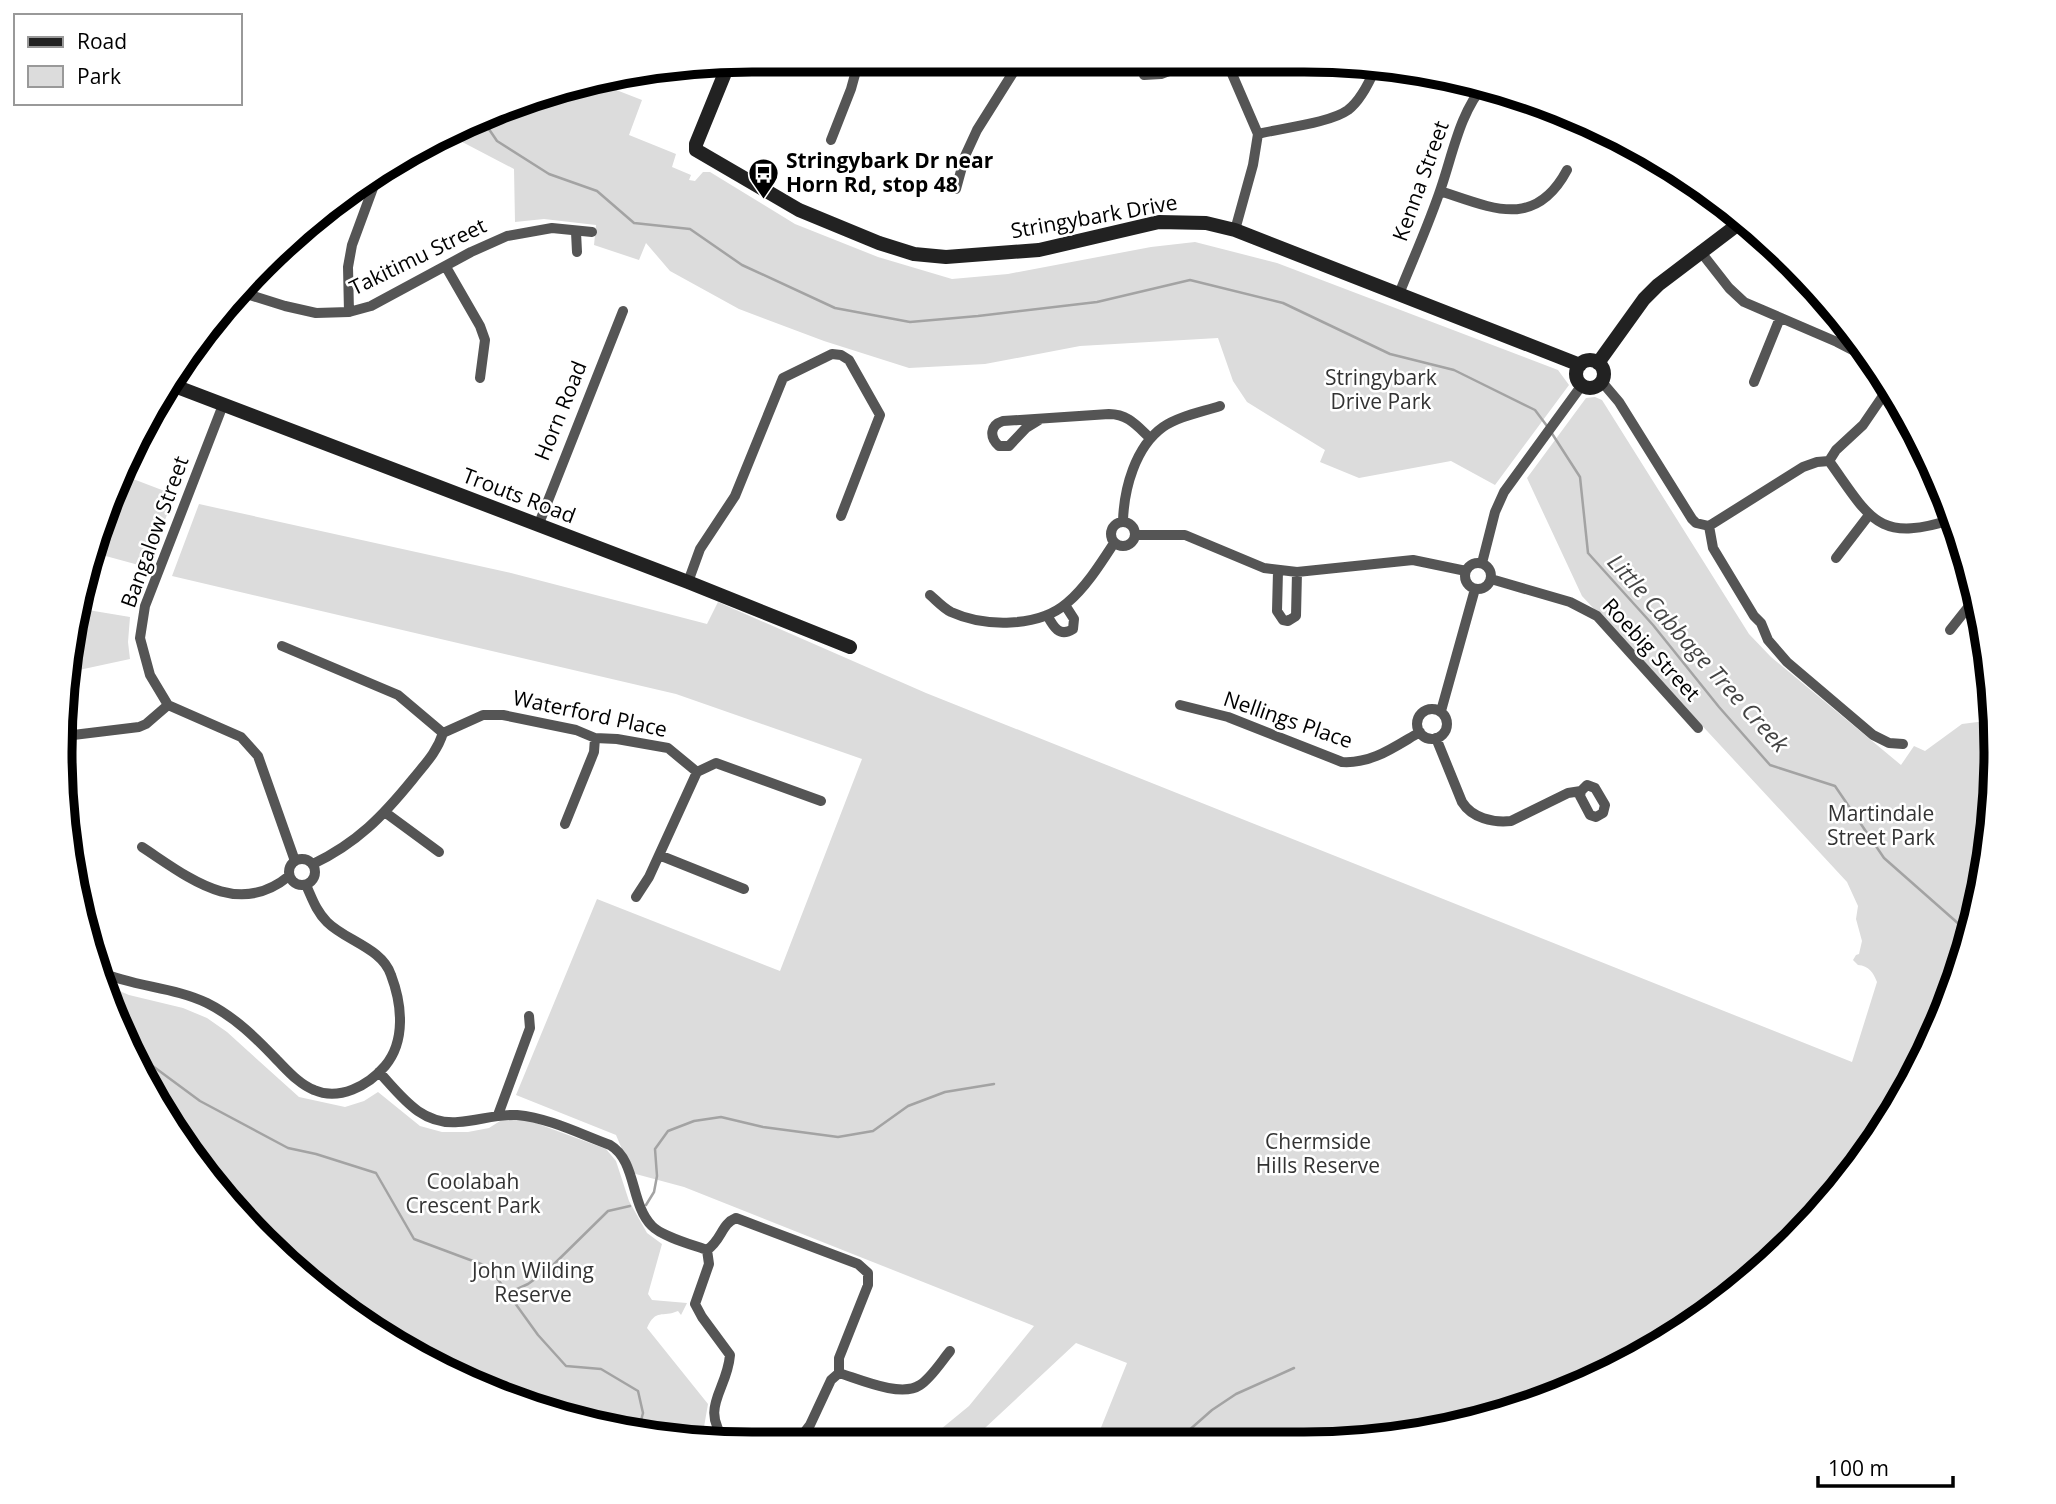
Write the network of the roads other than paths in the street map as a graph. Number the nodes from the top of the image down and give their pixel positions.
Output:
1 (856, 72) edge
2 (1012, 72) edge
3 (1166, 72) edge
4 (1231, 72) edge
5 (720, 73) edge
6 (1144, 75) dead end
7 (1371, 76) edge
8 (1477, 94) edge
9 (1258, 134) junction
10 (831, 140) dead end
11 (1567, 170) dead end
12 (374, 186) edge
13 (956, 189) dead end
14 (1440, 191) junction
15 (1735, 226) edge
16 (1235, 230) junction
17 (576, 232) junction
18 (592, 232) dead end
19 (1700, 251) junction
20 (577, 252) dead end
21 (446, 267) junction
22 (249, 294) edge
23 (1399, 294) junction
24 (623, 311) dead end
25 (349, 312) junction
26 (1780, 318) junction
27 (1854, 352) edge
28 (1598, 363) junction
29 (1580, 365) junction
30 (480, 378) dead end
31 (1602, 382) junction
32 (1754, 382) dead end
33 (1582, 385) junction
34 (178, 387) edge
35 (1883, 396) edge
36 (223, 405) junction
37 (1220, 406) dead end
38 (1039, 420) dead end
39 (1150, 438) junction
40 (1829, 461) junction
41 (1869, 515) junction
42 (841, 516) dead end
43 (1123, 521) junction
44 (1944, 522) edge
45 (538, 526) junction
46 (1709, 526) junction
47 (1136, 535) junction
48 (1114, 543) junction
49 (1836, 558) dead end
50 (1482, 563) junction
51 (1278, 571) junction
52 (1466, 571) junction
53 (1297, 572) junction
54 (1491, 579) junction
55 (688, 582) junction
56 (1475, 589) junction
57 (930, 595) dead end
58 (1065, 605) junction
59 (1968, 607) edge
60 (1046, 615) junction
61 (1950, 630) dead end
62 (282, 646) dead end
63 (850, 647) dead end
64 (168, 705) junction
65 (1180, 705) dead end
66 (1441, 711) junction
67 (1698, 728) dead end
68 (443, 733) junction
69 (1420, 733) junction
70 (72, 735) edge
71 (595, 738) junction
72 (1436, 738) junction
73 (1903, 744) dead end
74 (697, 772) junction
75 (1581, 791) dead end
76 (821, 801) dead end
77 (386, 813) junction
78 (565, 824) dead end
79 (142, 847) dead end
80 (439, 852) dead end
81 (659, 855) junction
82 (295, 861) junction
83 (313, 864) junction
84 (289, 876) junction
85 (306, 885) junction
86 (744, 889) dead end
87 (636, 897) dead end
88 (110, 976) edge
89 (529, 1016) dead end
90 (379, 1072) junction
91 (498, 1115) junction
92 (707, 1250) junction
93 (950, 1352) dead end
94 (839, 1373) junction
95 (719, 1431) edge
96 (805, 1432) edge

1 - 10 street
2 - 13 street
3 - 6 street
4 - 9 street
5 - 16 street, Stringybark Drive
7 - 9 street
8 - 14 street, Kenna Street
9 - 16 street
11 - 14 street
12 - 25 street
14 - 23 street, Kenna Street
15 - 19 street
16 - 23 street, Stringybark Drive
17 - 18 street, Takitimu Street
17 - 20 street
17 - 21 street, Takitimu Street
19 - 26 street
19 - 28 street
21 - 25 street, Takitimu Street
21 - 30 street
22 - 25 street, Takitimu Street
23 - 29 street, Stringybark Drive
24 - 45 street, Horn Road
26 - 27 street
26 - 32 street
28 - 29 street, Stringybark Drive
28 - 31 street
29 - 33 street
31 - 33 street
31 - 46 street
33 - 50 street
34 - 36 street, Trouts Road
35 - 40 street
36 - 45 street, Trouts Road
36 - 64 street, Bangalow Street
37 - 39 street
38 - 39 street
39 - 43 street
40 - 41 street
40 - 46 street
41 - 44 street
41 - 49 street
42 - 55 street
43 - 47 street
43 - 48 street
45 - 55 street, Trouts Road
46 - 73 street
47 - 48 street
47 - 51 street
48 - 58 street
50 - 52 street
50 - 54 street
51 - 53 street
51 - 53 street
52 - 53 street
52 - 56 street
54 - 56 street
54 - 67 street, Roebig Street
55 - 63 street, Trouts Road
56 - 66 street
57 - 60 street
58 - 60 street
58 - 60 street
59 - 61 street
62 - 68 street
64 - 70 street
64 - 82 street
65 - 69 street, Nellings Place
66 - 69 street, Nellings Place
66 - 72 street
68 - 71 street, Waterford Place
68 - 77 street
69 - 72 street
71 - 74 street, Waterford Place
71 - 78 street
72 - 75 street
74 - 76 street
74 - 81 street
77 - 80 street
77 - 83 street
79 - 84 street
81 - 86 street
81 - 87 street
82 - 83 street
82 - 84 street
83 - 85 street
84 - 85 street
85 - 90 street
88 - 90 street
89 - 91 street
90 - 91 street
91 - 92 street
92 - 94 street
92 - 95 street
93 - 94 street
94 - 96 street

